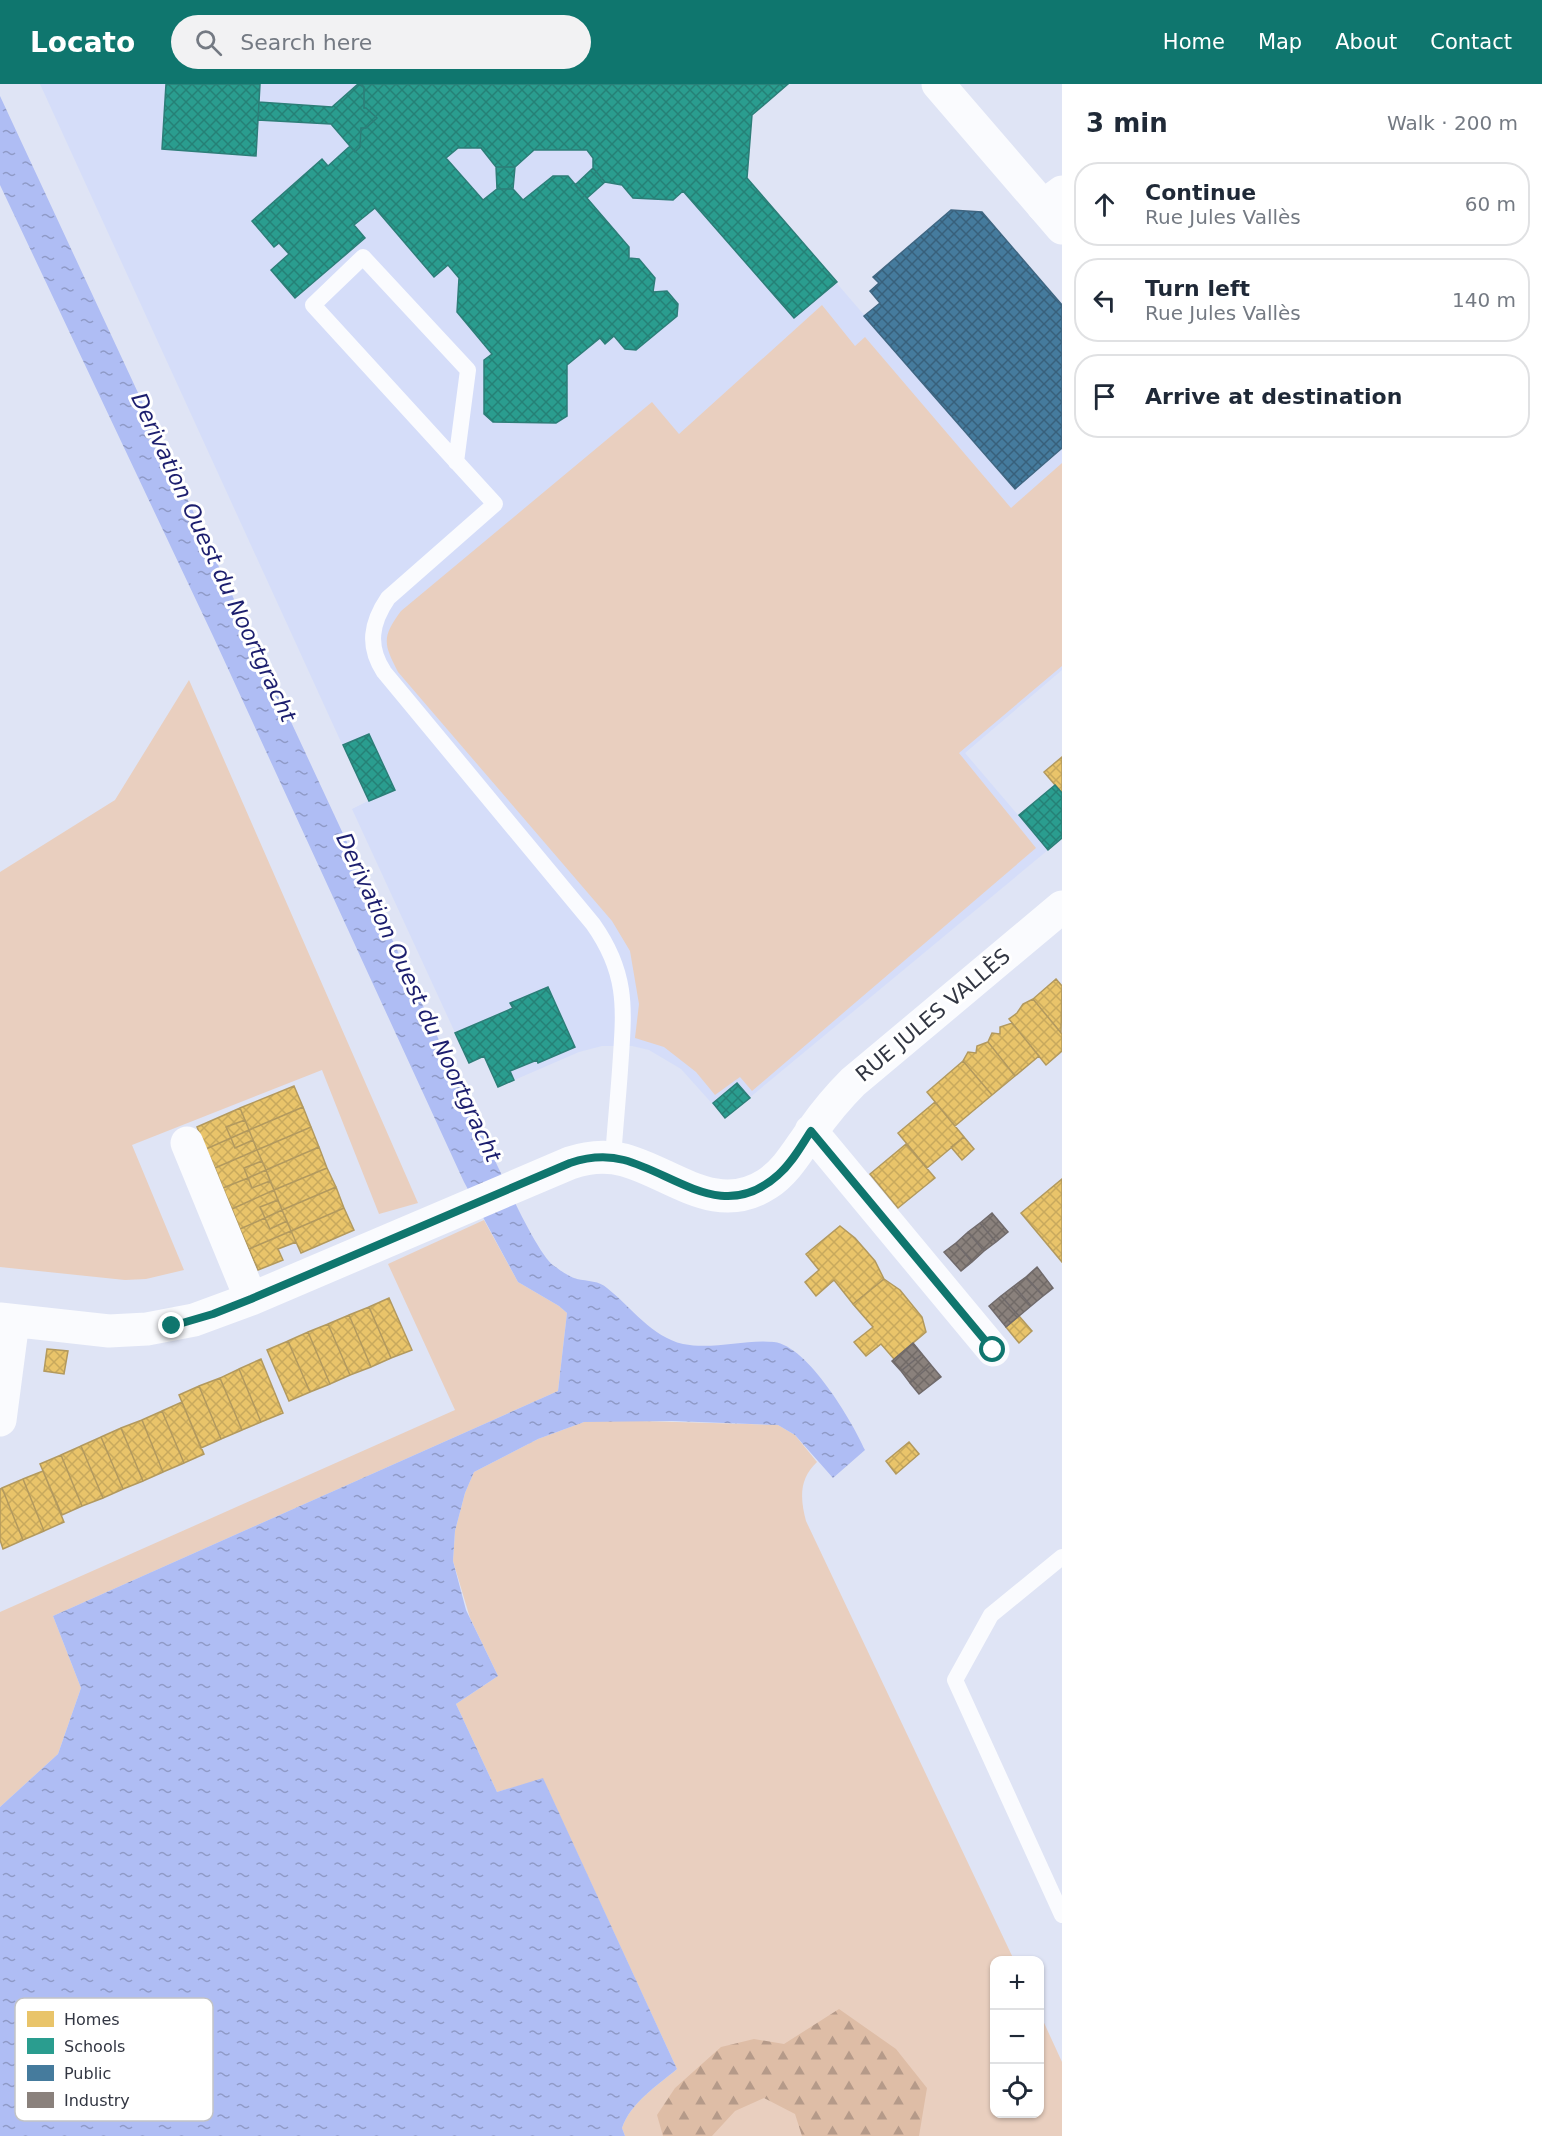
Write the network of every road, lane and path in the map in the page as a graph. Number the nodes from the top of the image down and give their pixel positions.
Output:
1 (938, 84) edge
2 (1056, 208) edge
3 (456, 462) junction
4 (1062, 907) edge
5 (811, 1131) junction
6 (187, 1143) dead end
7 (613, 1158) junction
8 (251, 1299) junction
9 (7, 1320) edge
10 (993, 1350) dead end
11 (0, 1420) edge
12 (1062, 1557) edge
13 (1062, 1915) edge

1 - 2 street
3 - 3 lane
3 - 7 lane
4 - 5 street, RUE JULES VALLÈS
5 - 7 street, RUE JULES VALLÈS
5 - 10 street
6 - 8 street
7 - 8 street, RUE JULES VALLÈS
8 - 9 street, RUE JULES VALLÈS
9 - 11 street
12 - 13 lane

